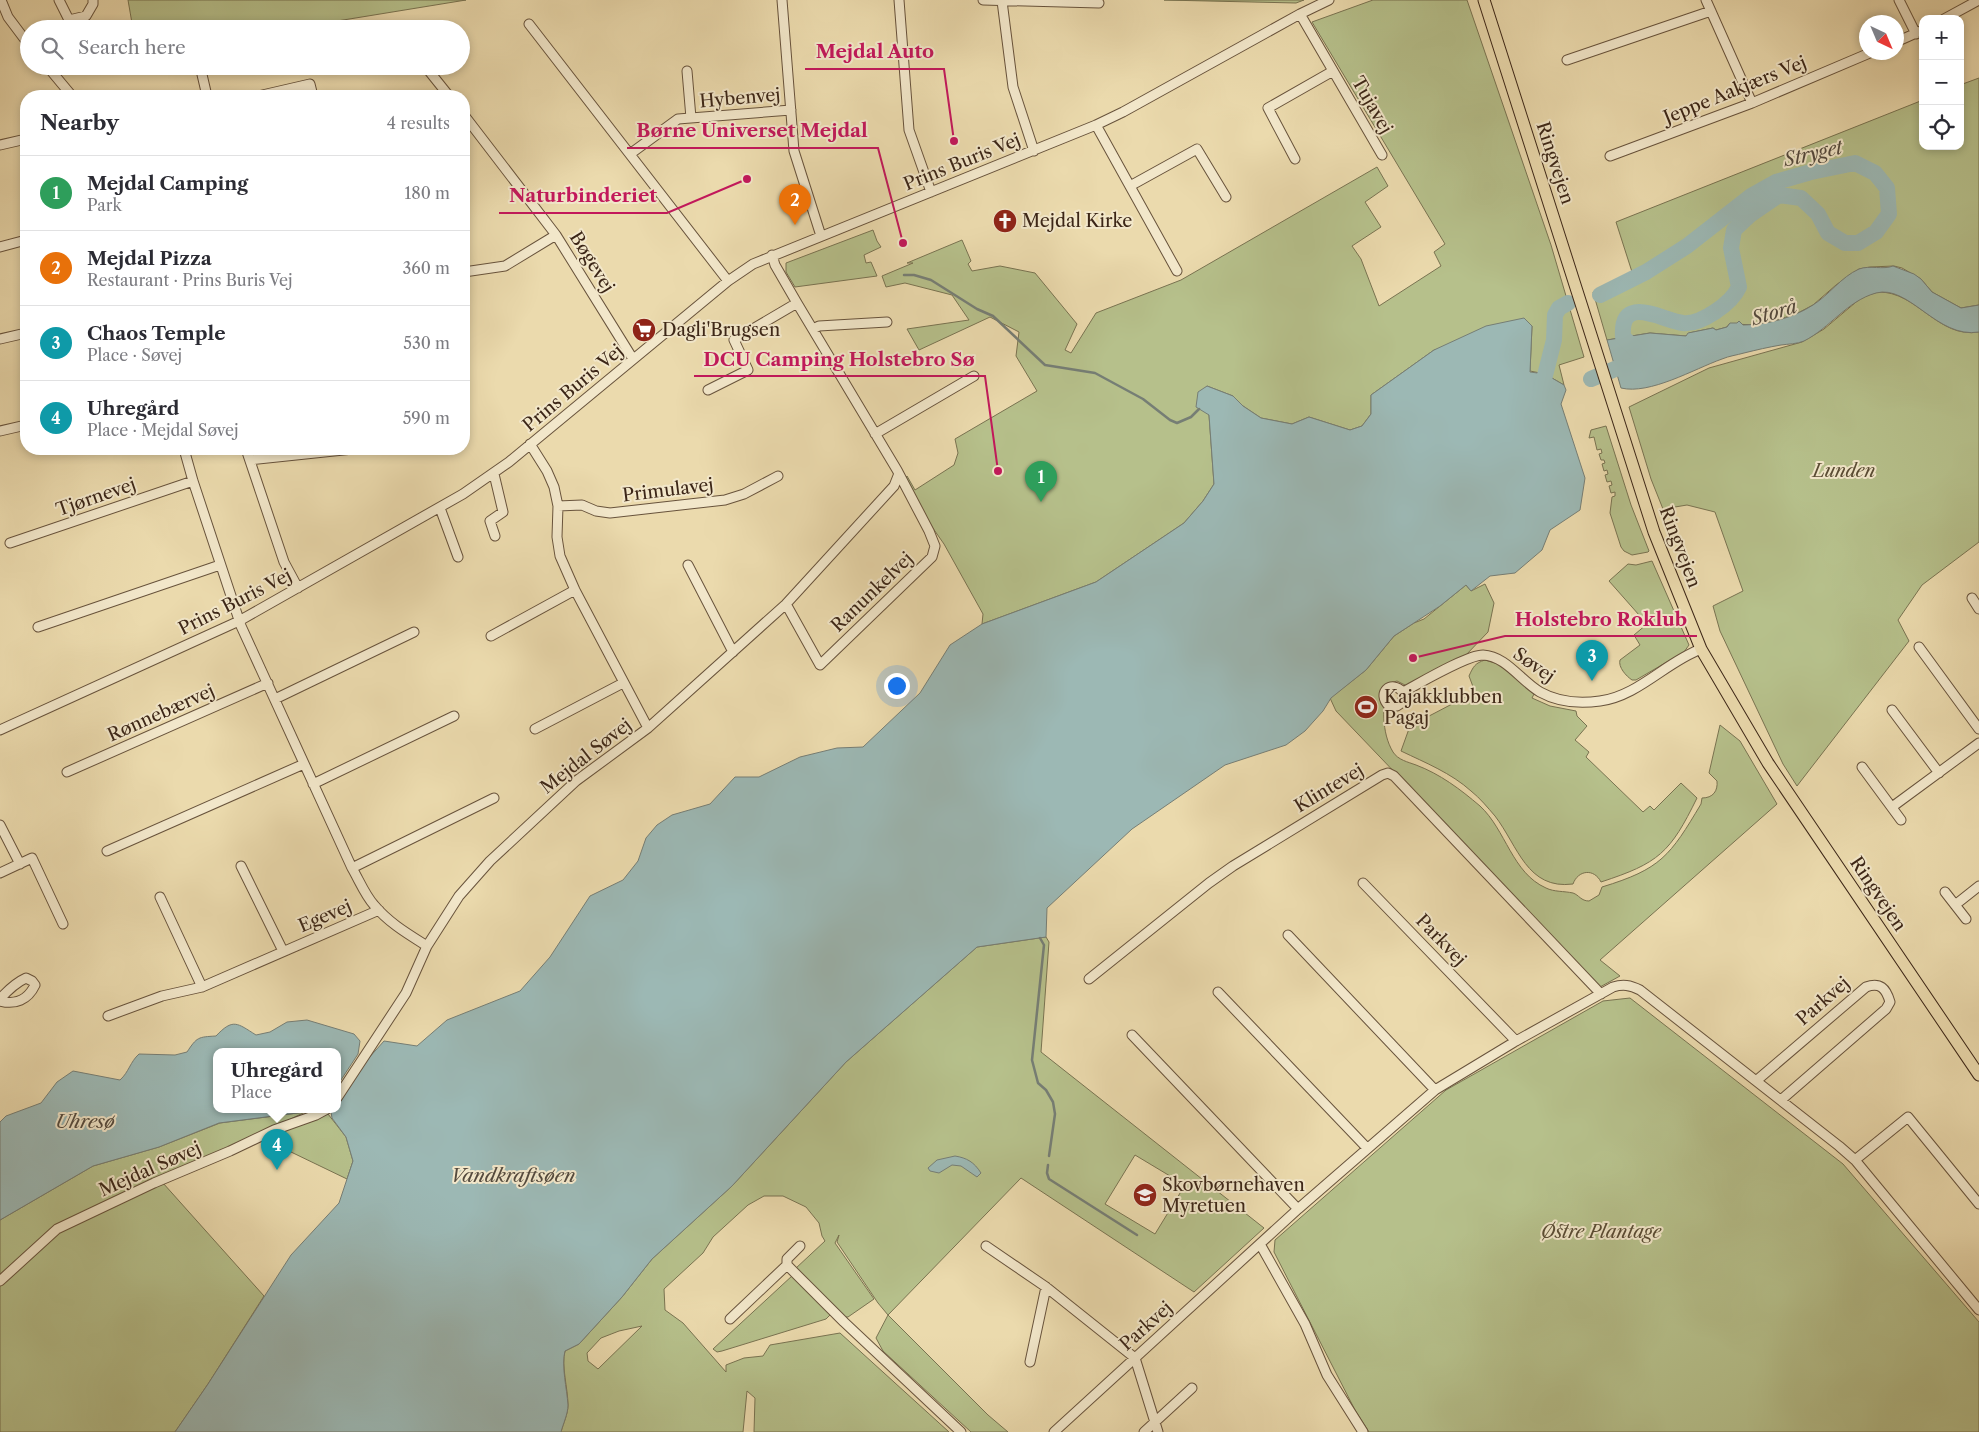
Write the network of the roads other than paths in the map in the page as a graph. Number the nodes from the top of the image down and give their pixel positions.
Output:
1 (1, 0) edge
2 (59, 0) edge
3 (93, 0) edge
4 (782, 0) edge
5 (900, 0) edge
6 (983, 0) edge
7 (1329, 0) edge
8 (1484, 0) edge
9 (1706, 0) edge
10 (1899, 0) edge
11 (1978, 0) edge
12 (1002, 1) edge
13 (1099, 4) dead end
14 (1711, 11) junction
15 (1300, 14) junction
16 (1951, 15) edge
17 (529, 24) dead end
18 (1919, 32) edge
19 (20, 33) edge
20 (1904, 39) edge
21 (1859, 58) edge
22 (1567, 60) dead end
23 (1333, 71) junction
24 (687, 72) dead end
25 (54, 75) edge
26 (202, 75) edge
27 (432, 75) edge
28 (67, 90) edge
29 (206, 90) edge
30 (284, 90) edge
31 (312, 90) edge
32 (444, 90) edge
33 (1752, 103) junction
34 (791, 110) junction
35 (691, 118) junction
36 (470, 123) edge
37 (1096, 125) junction
38 (20, 141) edge
39 (0, 146) edge
40 (1034, 151) junction
41 (630, 154) junction
42 (1382, 155) dead end
43 (1610, 156) dead end
44 (1296, 159) dead end
45 (1130, 186) junction
46 (931, 192) junction
47 (1226, 197) dead end
48 (556, 235) junction
49 (821, 236) junction
50 (20, 241) edge
51 (0, 246) edge
52 (772, 255) junction
53 (1177, 270) dead end
54 (470, 271) edge
55 (728, 281) junction
56 (796, 303) junction
57 (886, 322) dead end
58 (813, 329) junction
59 (20, 334) edge
60 (0, 339) edge
61 (633, 359) junction
62 (974, 376) dead end
63 (708, 390) dead end
64 (20, 426) edge
65 (0, 431) edge
66 (875, 434) junction
67 (530, 444) junction
68 (186, 455) edge
69 (248, 455) edge
70 (297, 455) edge
71 (250, 460) junction
72 (494, 474) junction
73 (778, 476) dead end
74 (898, 476) junction
75 (193, 481) junction
76 (558, 506) junction
77 (440, 508) junction
78 (495, 536) dead end
79 (10, 544) dead end
80 (458, 557) dead end
81 (220, 565) junction
82 (688, 565) dead end
83 (298, 588) junction
84 (575, 590) junction
85 (1972, 598) dead end
86 (786, 604) junction
87 (1979, 609) edge
88 (239, 621) junction
89 (38, 627) dead end
90 (414, 632) dead end
91 (491, 636) dead end
92 (1918, 647) dead end
93 (1701, 649) junction
94 (733, 652) junction
95 (268, 683) junction
96 (624, 683) junction
97 (1403, 692) dead end
98 (275, 699) junction
99 (1892, 710) dead end
100 (454, 716) dead end
101 (648, 728) junction
102 (535, 729) dead end
103 (1979, 729) edge
104 (0, 730) edge
105 (1979, 743) edge
106 (304, 764) junction
107 (1862, 767) dead end
108 (67, 772) dead end
109 (1939, 773) junction
110 (313, 784) junction
111 (494, 798) dead end
112 (1892, 807) junction
113 (1901, 820) dead end
114 (0, 825) edge
115 (107, 851) dead end
116 (20, 864) junction
117 (241, 866) dead end
118 (352, 868) junction
119 (0, 873) edge
120 (1363, 883) dead end
121 (1979, 886) edge
122 (1945, 892) dead end
123 (160, 897) dead end
124 (1955, 905) junction
125 (379, 910) junction
126 (1966, 919) dead end
127 (63, 924) dead end
128 (1288, 935) dead end
129 (427, 946) junction
130 (283, 952) junction
131 (1089, 979) dead end
132 (202, 987) junction
133 (1218, 992) dead end
134 (1601, 994) junction
135 (108, 1016) dead end
136 (1132, 1035) dead end
137 (1516, 1041) junction
138 (1979, 1075) edge
139 (1756, 1081) junction
140 (1435, 1090) junction
141 (341, 1092) edge
142 (1781, 1100) junction
143 (320, 1113) edge
144 (1367, 1148) junction
145 (1854, 1160) junction
146 (1979, 1204) edge
147 (1298, 1209) junction
148 (1260, 1244) junction
149 (800, 1246) dead end
150 (986, 1246) dead end
151 (787, 1265) junction
152 (0, 1281) edge
153 (1046, 1287) junction
154 (1979, 1310) edge
155 (730, 1319) dead end
156 (1135, 1358) junction
157 (1030, 1362) dead end
158 (1192, 1388) dead end
159 (1155, 1421) junction
160 (961, 1432) edge
161 (1054, 1432) edge
162 (1144, 1432) edge
163 (1158, 1432) edge
164 (1363, 1432) edge

1 - 19 street
2 - 3 street
4 - 34 street
5 - 46 street
6 - 12 street
7 - 15 street, Prins Buris Vej
8 - 93 main road, Ringvejen
9 - 14 street
10 - 18 street
11 - 16 street
12 - 13 street
12 - 40 street
14 - 22 street
14 - 33 street
15 - 23 street, Tujavej
15 - 37 street, Prins Buris Vej
17 - 41 street
18 - 20 street
21 - 33 street, Jeppe Aakjærs Vej
23 - 42 street, Tujavej
23 - 44 street, Tujavej
24 - 35 street, Hybenvej
25 - 28 street
26 - 29 street
27 - 32 street
30 - 31 street
33 - 43 street, Jeppe Aakjærs Vej
34 - 35 street, Hybenvej
34 - 49 street
35 - 41 street, Hybenvej
36 - 48 street, Bøgevej
37 - 40 street, Prins Buris Vej
37 - 45 street
38 - 39 street
40 - 46 street, Prins Buris Vej
41 - 55 street
45 - 47 street
45 - 53 street
46 - 49 street, Prins Buris Vej
48 - 54 street
48 - 61 street, Bøgevej
49 - 52 street, Prins Buris Vej
50 - 51 street
52 - 55 street, Prins Buris Vej
52 - 56 street
55 - 61 street, Prins Buris Vej
56 - 58 street
56 - 63 street
57 - 58 street
58 - 66 street
59 - 60 street
61 - 67 street, Prins Buris Vej
62 - 66 street
64 - 65 street
66 - 74 street
67 - 72 street, Prins Buris Vej
67 - 76 street
68 - 75 street
69 - 71 street
70 - 71 street
71 - 83 street
72 - 77 street, Prins Buris Vej
72 - 78 street
73 - 76 street, Primulavej
74 - 86 street, Mejdal Søvej
74 - 86 street, Ranunkelvej
75 - 79 street, Tjørnevej
75 - 81 street
76 - 84 street
77 - 80 street
77 - 83 street, Prins Buris Vej
81 - 88 street
81 - 89 street
82 - 94 street
83 - 88 street, Prins Buris Vej
84 - 91 street
84 - 96 street
85 - 87 street
86 - 94 street, Mejdal Søvej
88 - 95 street
88 - 104 street, Prins Buris Vej
90 - 98 street
92 - 103 street
93 - 97 street, Søvej
93 - 138 main road, Ringvejen
94 - 101 street, Mejdal Søvej
95 - 98 street
95 - 108 street, Rønnebærvej
96 - 101 street
96 - 102 street
98 - 106 street
99 - 109 street
100 - 110 street
101 - 129 street, Mejdal Søvej
105 - 109 street
106 - 110 street
106 - 115 street
107 - 112 street
109 - 112 street
110 - 118 street
111 - 118 street
112 - 113 street
114 - 116 street
116 - 119 street
116 - 127 street
117 - 130 street, Egevej
118 - 125 street
120 - 137 street, Parkvej
121 - 124 street
122 - 124 street
123 - 132 street
124 - 126 street
125 - 129 street
125 - 130 street, Egevej
128 - 140 street
129 - 141 street, Mejdal Søvej
130 - 132 street, Egevej
131 - 134 street, Klintevej
132 - 135 street, Egevej
133 - 144 street
134 - 137 street, Parkvej
134 - 139 street, Parkvej
136 - 147 street
137 - 140 street, Parkvej
139 - 142 street, Parkvej
139 - 142 street, Parkvej
140 - 144 street, Parkvej
142 - 145 street, Parkvej
143 - 152 street, Mejdal Søvej
144 - 147 street, Parkvej
145 - 146 street
145 - 154 street, Parkvej
147 - 148 street, Parkvej
148 - 156 street, Parkvej
148 - 164 street
149 - 151 street
150 - 153 street
151 - 155 street
151 - 160 street
153 - 156 street
153 - 157 street
156 - 159 street
156 - 161 street, Parkvej
158 - 159 street
159 - 162 street
159 - 163 street

